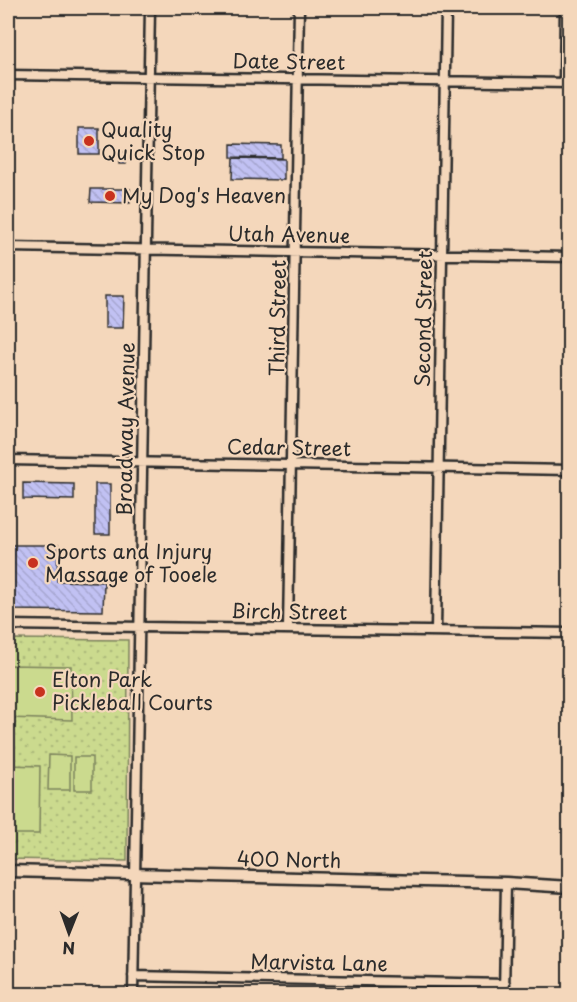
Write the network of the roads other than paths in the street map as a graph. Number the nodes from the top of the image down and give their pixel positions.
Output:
1 (150, 8) edge
2 (299, 8) edge
3 (446, 8) edge
4 (565, 8) edge
5 (8, 75) edge
6 (148, 77) junction
7 (298, 79) junction
8 (444, 81) junction
9 (567, 83) edge
10 (8, 247) edge
11 (146, 249) junction
12 (295, 252) junction
13 (442, 254) junction
14 (570, 257) edge
15 (8, 460) edge
16 (142, 462) junction
17 (292, 465) junction
18 (438, 467) junction
19 (570, 470) edge
20 (8, 625) edge
21 (140, 626) junction
22 (288, 628) junction
23 (436, 630) junction
24 (570, 633) edge
25 (8, 871) edge
26 (135, 874) junction
27 (506, 883) junction
28 (570, 886) edge
29 (134, 976) junction
30 (505, 984) junction
31 (133, 994) edge
32 (504, 994) edge

1 - 6 street, Broadway Avenue
2 - 7 street, Third Street
3 - 8 street, Second Street
4 - 9 street
5 - 6 street, Date Street
6 - 7 street, Date Street
6 - 11 street, Broadway Avenue
7 - 8 street, Date Street
7 - 12 street, Third Street
8 - 9 street, Date Street
8 - 13 street, Second Street
10 - 11 street, Utah Avenue
11 - 12 street, Utah Avenue
11 - 16 street, Broadway Avenue
12 - 13 street, Utah Avenue
12 - 17 street, Third Street
13 - 14 street, Utah Avenue
13 - 18 street, Second Street
15 - 16 street, Cedar Street
16 - 17 street, Cedar Street
16 - 21 street, Broadway Avenue
17 - 18 street, Cedar Street
17 - 22 street, Third Street
18 - 19 street, Cedar Street
18 - 23 street, Second Street
20 - 21 street, Birch Street
21 - 22 street, Birch Street
21 - 26 street, Broadway Avenue
22 - 23 street, Birch Street
23 - 24 street, Birch Street
25 - 26 street, 400 North
26 - 27 street, 400 North
26 - 29 street, Broadway Avenue
27 - 28 street, 400 North
27 - 30 street
29 - 30 street, Marvista Lane
29 - 31 street, Broadway Avenue
30 - 32 street

